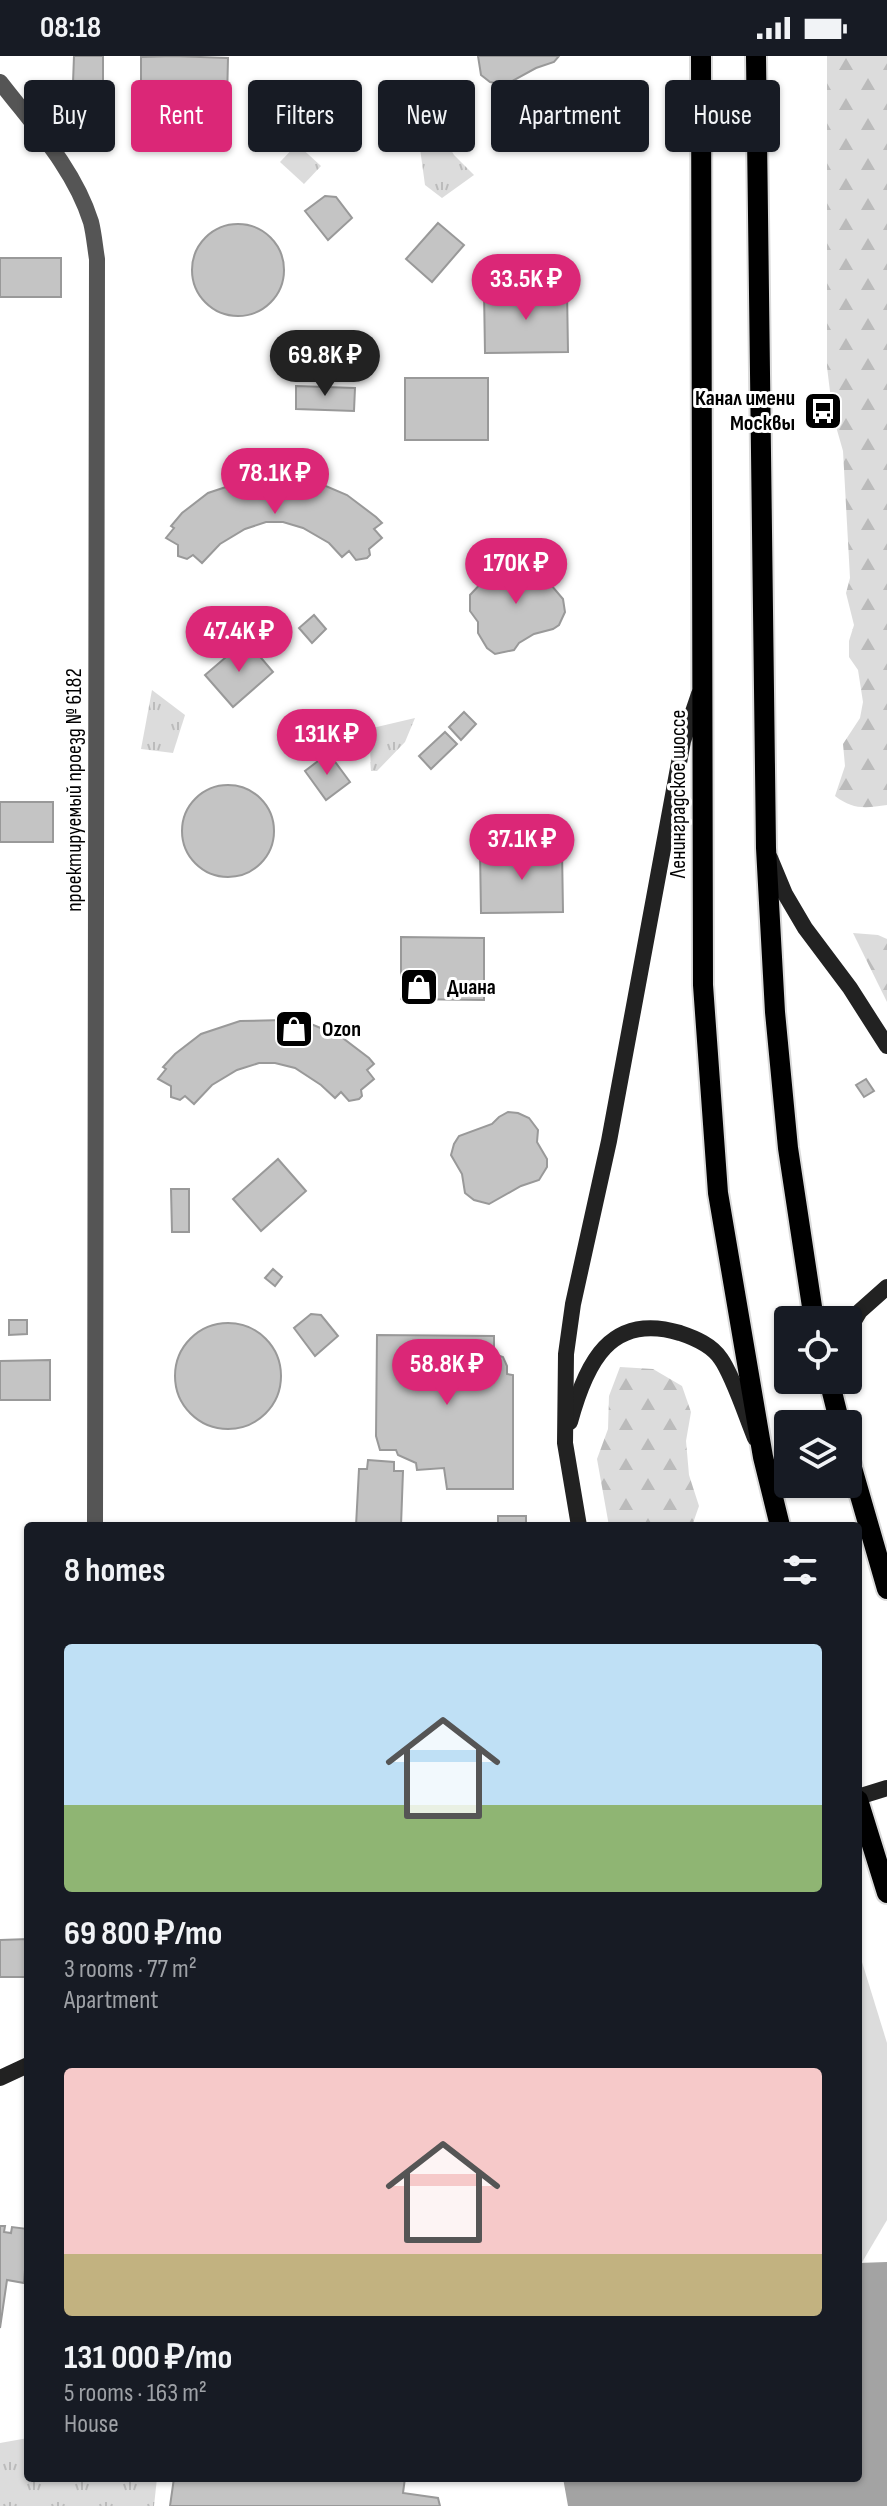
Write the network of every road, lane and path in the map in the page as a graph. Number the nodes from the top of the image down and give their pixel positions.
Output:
1 (701, 56) edge
2 (756, 56) edge
3 (0, 82) edge
4 (703, 681) junction
5 (766, 848) junction
6 (887, 1046) edge
7 (887, 1287) edge
8 (812, 1306) edge
9 (862, 1309) edge
10 (565, 1443) junction
11 (763, 1457) junction
12 (861, 1498) edge
13 (95, 1522) edge
14 (578, 1522) edge
15 (779, 1522) edge
16 (887, 1589) edge
17 (887, 1788) edge
18 (862, 1797) edge
19 (862, 1812) edge
20 (887, 1893) edge
21 (24, 2067) edge
22 (0, 2078) edge

1 - 4 main road, Ленинградское шоссе
2 - 5 main road
3 - 13 street, проектируемый проезд № 6182
4 - 10 street
4 - 11 main road, Ленинградское шоссе
5 - 6 street
5 - 8 main road
7 - 9 street
10 - 11 street
10 - 14 street
11 - 15 main road, Ленинградское шоссе
12 - 16 main road
17 - 18 street
19 - 20 main road
21 - 22 street

